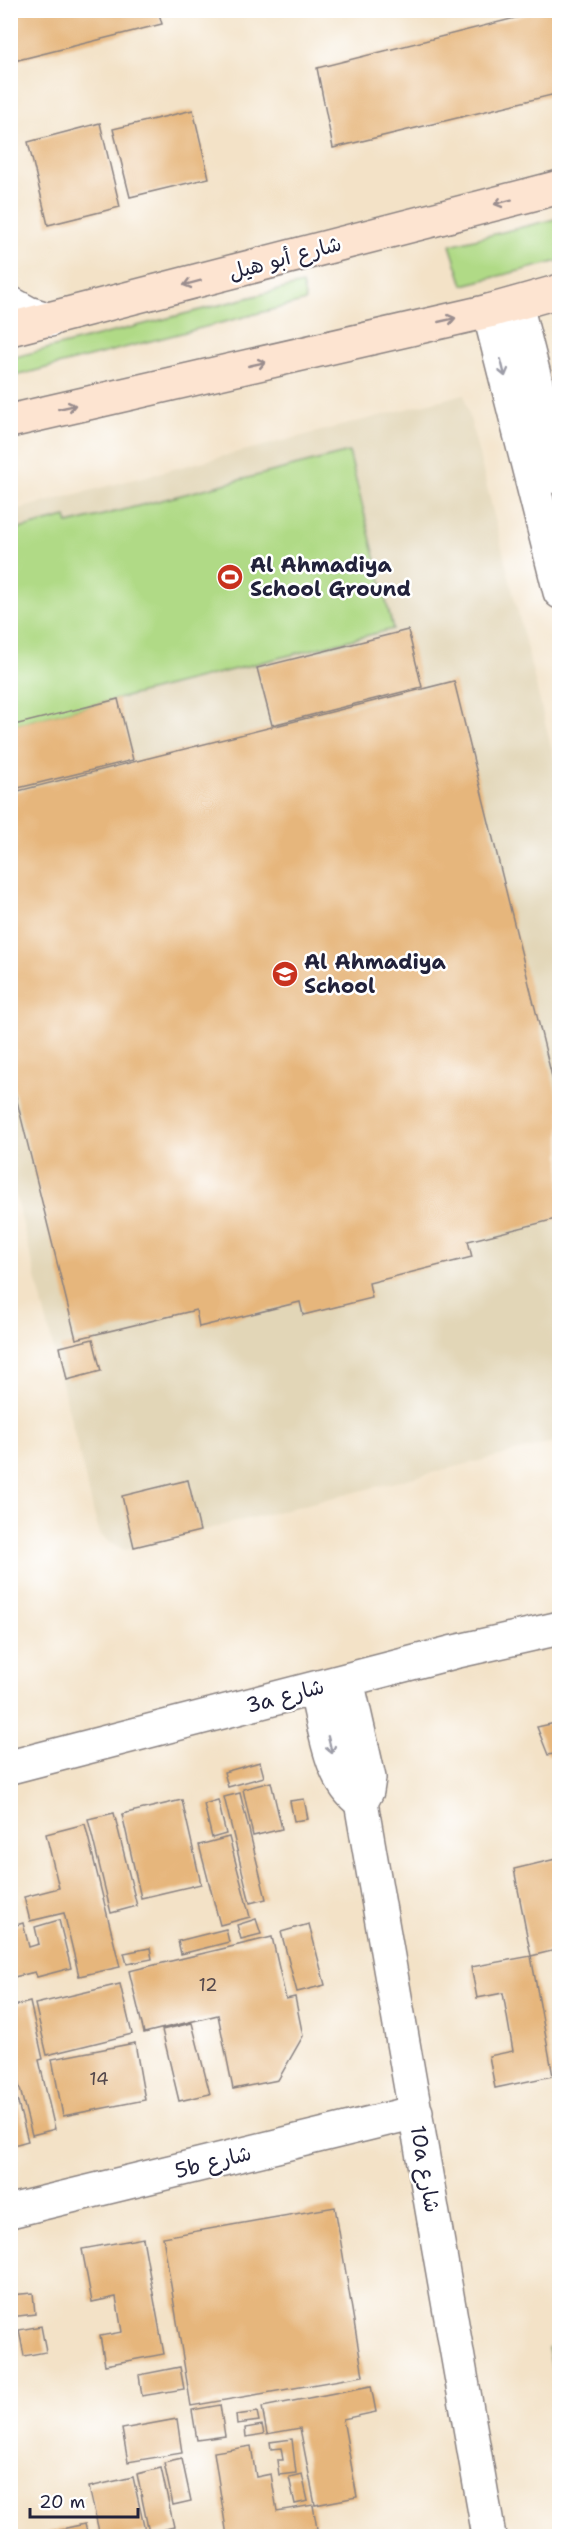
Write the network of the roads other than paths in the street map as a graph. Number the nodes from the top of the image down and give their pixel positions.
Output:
1 (560, 187) edge
2 (560, 291) edge
3 (10, 303) edge
4 (502, 307) junction
5 (50, 320) junction
6 (10, 329) edge
7 (10, 422) edge
8 (560, 478) edge
9 (560, 591) edge
10 (560, 1628) edge
11 (347, 1680) junction
12 (315, 1688) junction
13 (10, 1767) edge
14 (361, 1802) junction
15 (416, 2112) junction
16 (10, 2211) edge
17 (489, 2536) edge

1 -> 5 main road, شارع أبو هيل
2 - 4 main road
3 - 5 street
7 -> 4 main road
4 - 8 street
4 -> 9 street
5 - 6 main road, شارع أبو هيل
10 - 11 street, 3a شارع
11 - 12 street, 3a شارع
11 - 14 street, 10a شارع
12 - 13 street, 3a شارع
12 -> 14 street
14 - 15 street, 10a شارع
15 - 16 street, 5b شارع
15 - 17 street, 10a شارع

